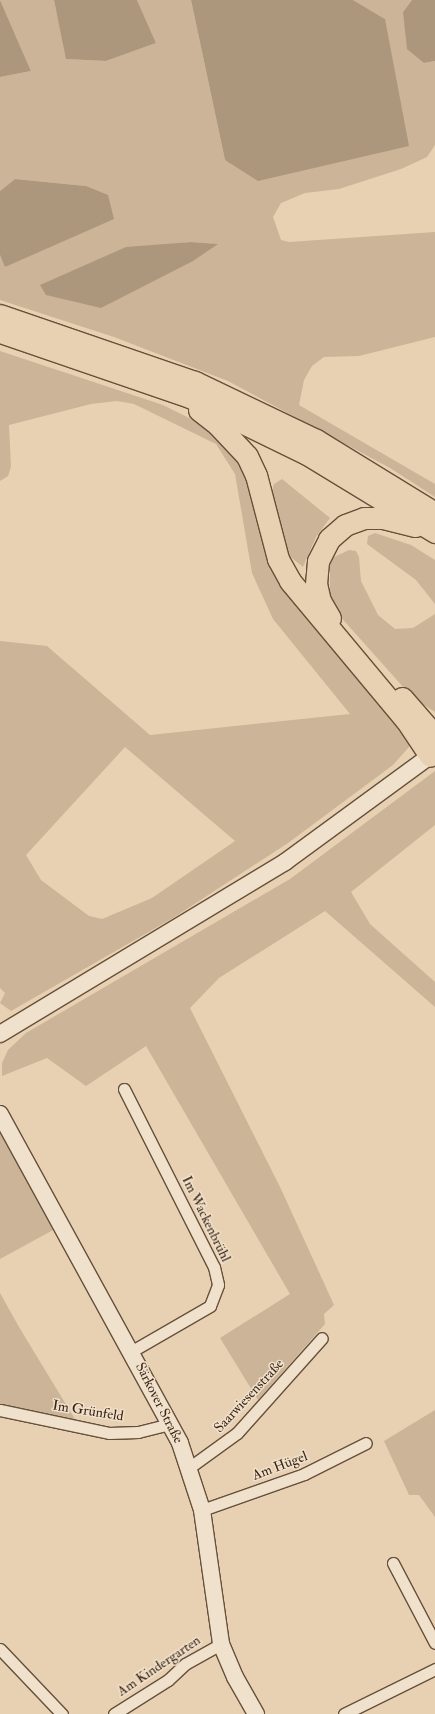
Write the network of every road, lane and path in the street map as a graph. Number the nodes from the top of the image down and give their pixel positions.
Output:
1 (0, 315) edge
2 (0, 332) edge
3 (167, 388) junction
4 (435, 513) edge
5 (435, 532) edge
6 (428, 718) edge
7 (435, 736) edge
8 (430, 756) joint
9 (0, 1034) edge
10 (124, 1089) dead end
11 (0, 1114) edge
12 (322, 1338) dead end
13 (132, 1351) junction
14 (0, 1410) edge
15 (171, 1424) junction
16 (366, 1444) dead end
17 (190, 1467) junction
18 (202, 1510) junction
19 (393, 1563) dead end
20 (435, 1643) edge
21 (221, 1644) junction
22 (0, 1649) edge
23 (435, 1669) edge
24 (62, 1714) edge
25 (114, 1714) edge
26 (256, 1714) edge
27 (344, 1714) edge

1 - 4 highway
2 - 3 highway
3 - 5 highway
3 - 8 highway
5 - 6 highway
6 - 7 highway
8 - 9 main road
10 - 13 street, Im Wackenbrühl
11 - 13 main road, Särkover Straße
12 - 17 street, Saarwiesenstraße
13 - 15 main road, Särkover Straße
14 - 15 street, Im Grünfeld
15 - 17 main road, Särkover Straße
16 - 18 street, Am Hügel
17 - 18 main road, Särkover Straße
18 - 21 main road, Särkover Straße
19 - 20 street
21 - 25 street, Am Kindergarten
21 - 26 main road, Särkover Straße
22 - 24 street
23 - 27 street

